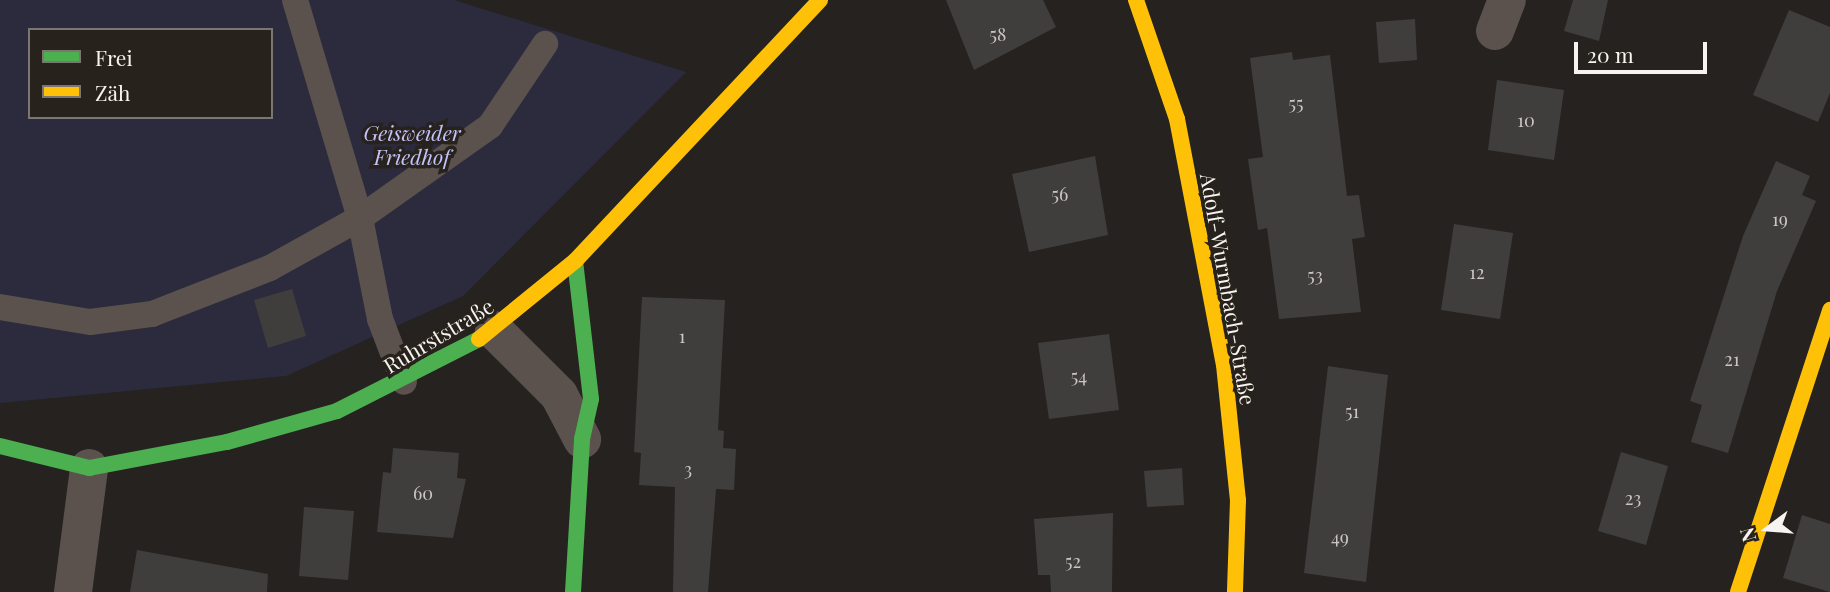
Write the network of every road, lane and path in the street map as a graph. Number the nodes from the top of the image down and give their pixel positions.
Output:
1 (295, 0) edge
2 (821, 0) edge
3 (1136, 0) edge
4 (545, 44) dead end
5 (359, 218) junction
6 (575, 261) junction
7 (0, 307) edge
8 (1830, 310) edge
9 (494, 330) junction
10 (404, 382) junction
11 (582, 439) junction
12 (0, 446) edge
13 (89, 468) junction
14 (73, 592) edge
15 (573, 592) edge
16 (1236, 592) edge
17 (1738, 592) edge

1 - 5 lane
2 - 6 street, Ruhrststraße
3 - 16 street, Adolf-Wurmbach-Straße
4 - 5 lane
5 - 7 lane
5 - 10 lane
6 - 9 street, Ruhrststraße
6 - 11 street
8 - 17 street
9 - 10 street, Ruhrststraße
9 - 11 street
10 - 13 street, Ruhrststraße
11 - 15 street
12 - 13 street, Ruhrststraße
13 - 14 street

